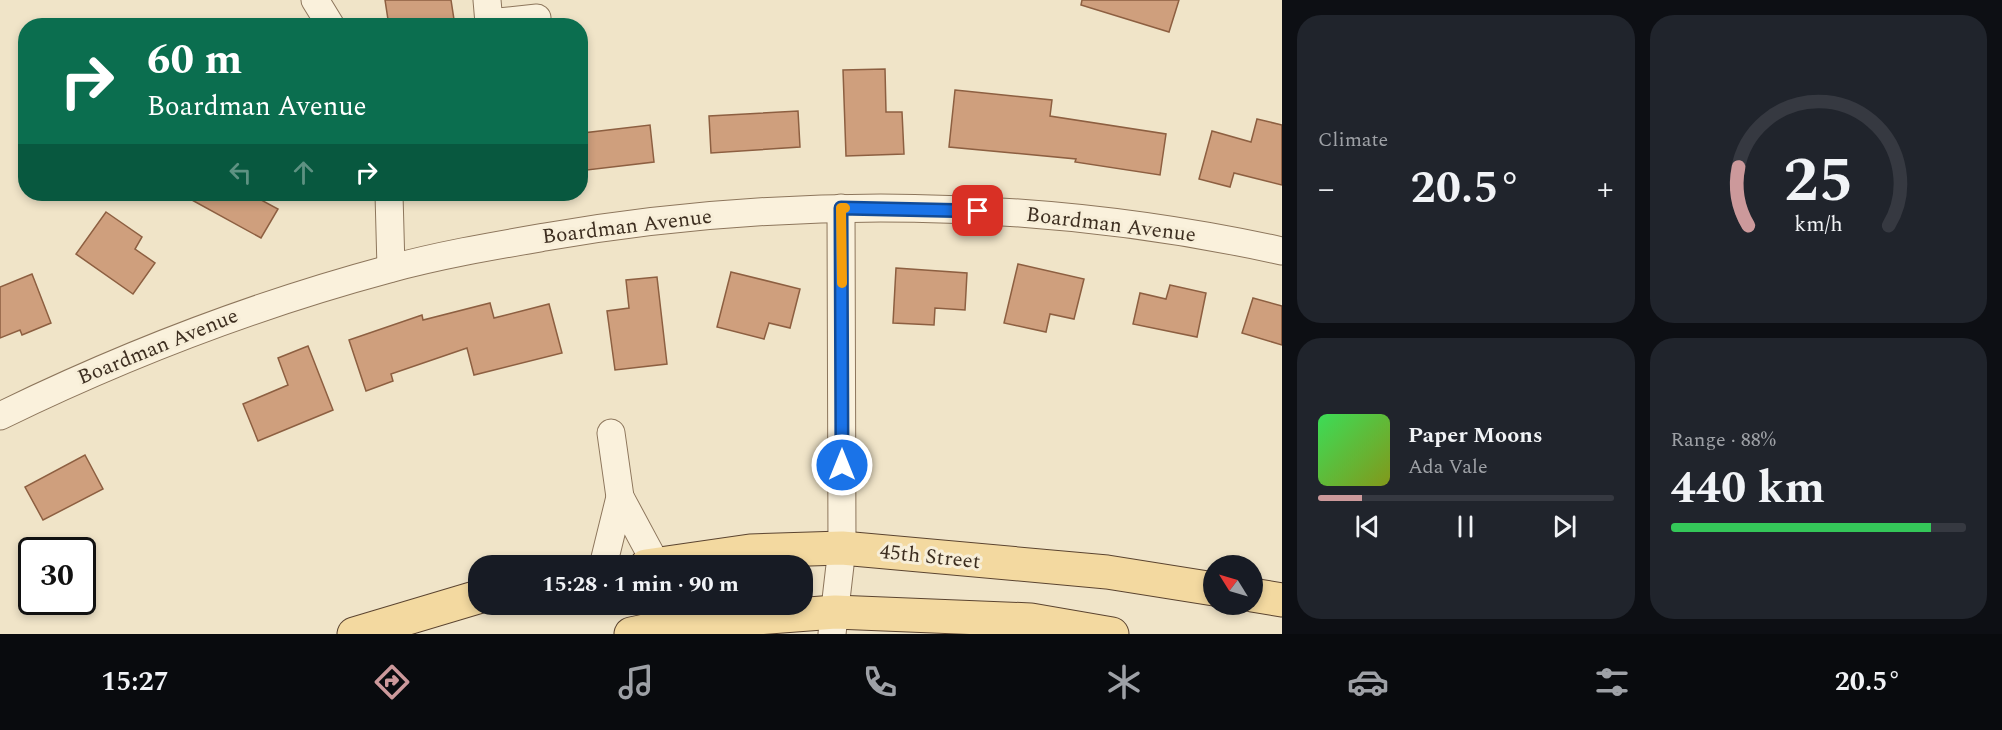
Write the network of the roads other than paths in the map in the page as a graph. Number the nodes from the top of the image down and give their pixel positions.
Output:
1 (315, 0) edge
2 (487, 0) edge
3 (326, 18) edge
4 (489, 18) edge
5 (389, 201) edge
6 (841, 208) junction
7 (1282, 251) edge
8 (391, 268) junction
9 (0, 416) edge
10 (611, 433) dead end
11 (620, 497) junction
12 (842, 548) junction
13 (605, 555) edge
14 (646, 555) edge
15 (722, 555) edge
16 (1203, 587) edge
17 (1263, 597) edge
18 (468, 600) edge
19 (1282, 600) edge
20 (833, 623) edge
21 (354, 634) edge
22 (631, 634) edge
23 (1112, 634) edge

1 - 3 street
2 - 4 street
5 - 8 street
6 - 7 street, Boardman Avenue
6 - 8 street, Boardman Avenue
6 - 12 street
8 - 9 street, Boardman Avenue
10 - 11 street
11 - 13 street
11 - 14 street
12 - 15 main road, 45th Street
12 - 16 main road, 45th Street
12 - 20 street
17 - 19 main road
18 - 21 main road
20 - 22 main road
20 - 23 main road

